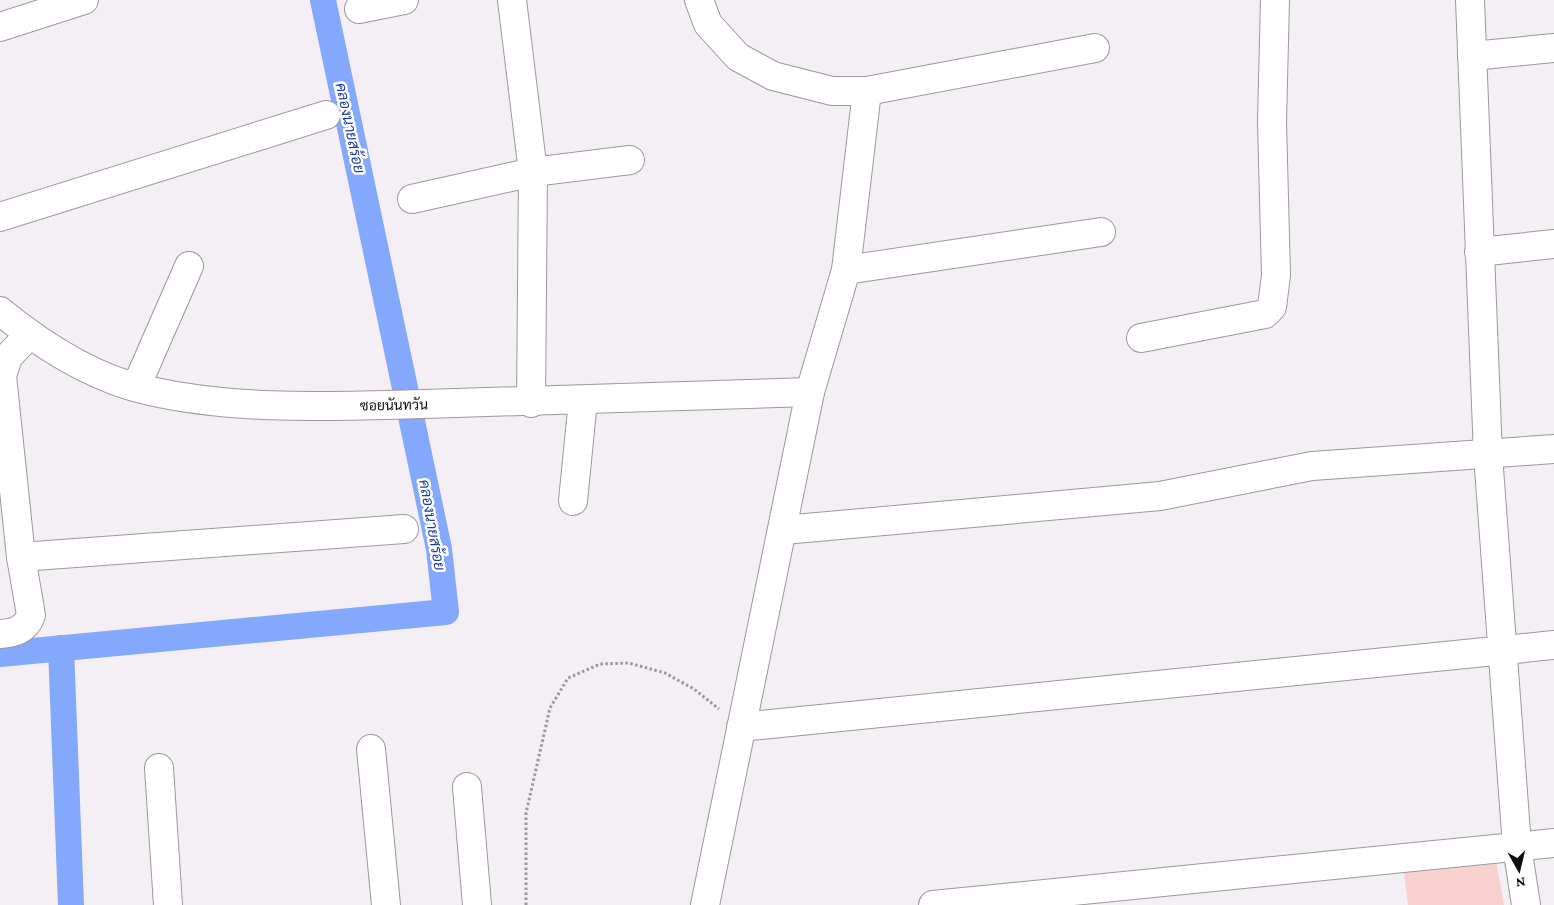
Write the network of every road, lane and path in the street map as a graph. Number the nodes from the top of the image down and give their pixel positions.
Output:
1 (84, 0) edge
2 (404, 0) edge
3 (512, 0) edge
4 (699, 0) edge
5 (1275, 0) edge
6 (1470, 0) edge
7 (359, 9) dead end
8 (0, 26) edge
9 (1094, 48) dead end
10 (1554, 48) edge
11 (1472, 56) junction
12 (867, 91) junction
13 (326, 115) dead end
14 (630, 160) dead end
15 (533, 172) junction
16 (412, 199) dead end
17 (0, 217) edge
18 (1101, 232) dead end
19 (1554, 244) edge
20 (1479, 252) junction
21 (189, 266) dead end
22 (846, 270) junction
23 (0, 312) edge
24 (30, 336) junction
25 (1141, 338) dead end
26 (136, 387) junction
27 (810, 392) junction
28 (583, 400) junction
29 (531, 403) junction
30 (4, 436) edge
31 (1554, 449) edge
32 (1488, 455) junction
33 (573, 502) dead end
34 (404, 529) dead end
35 (784, 530) junction
36 (21, 557) junction
37 (0, 634) edge
38 (1554, 645) edge
39 (1501, 650) junction
40 (741, 727) junction
41 (371, 749) dead end
42 (159, 768) dead end
43 (467, 787) dead end
44 (1554, 843) edge
45 (1517, 846) junction
46 (168, 905) edge
47 (386, 905) edge
48 (477, 905) edge
49 (526, 905) edge
50 (705, 905) edge
51 (934, 905) edge
52 (1526, 905) edge

1 - 8 street
2 - 7 street
3 - 15 street
4 - 12 street
5 - 25 street
6 - 11 street
9 - 12 street
10 - 11 street
11 - 20 street
12 - 22 street
13 - 17 street
14 - 15 street
15 - 16 street
15 - 29 street
18 - 22 street
19 - 20 street
20 - 32 street
21 - 26 street
22 - 27 street
23 - 24 street, ซอยนันทวัน
24 - 26 street, ซอยนันทวัน
24 - 30 street
26 - 29 street, ซอยนันทวัน
27 - 28 street, ซอยนันทวัน
27 - 35 street
28 - 29 street, ซอยนันทวัน
28 - 33 street
30 - 36 street
31 - 32 street
32 - 35 street
32 - 39 street
34 - 36 street
35 - 40 street
36 - 37 street
38 - 39 street
39 - 40 street
39 - 45 street
40 - 49 path
40 - 50 street
41 - 47 street
42 - 46 street
43 - 48 street
44 - 45 street
45 - 51 street
45 - 52 street

